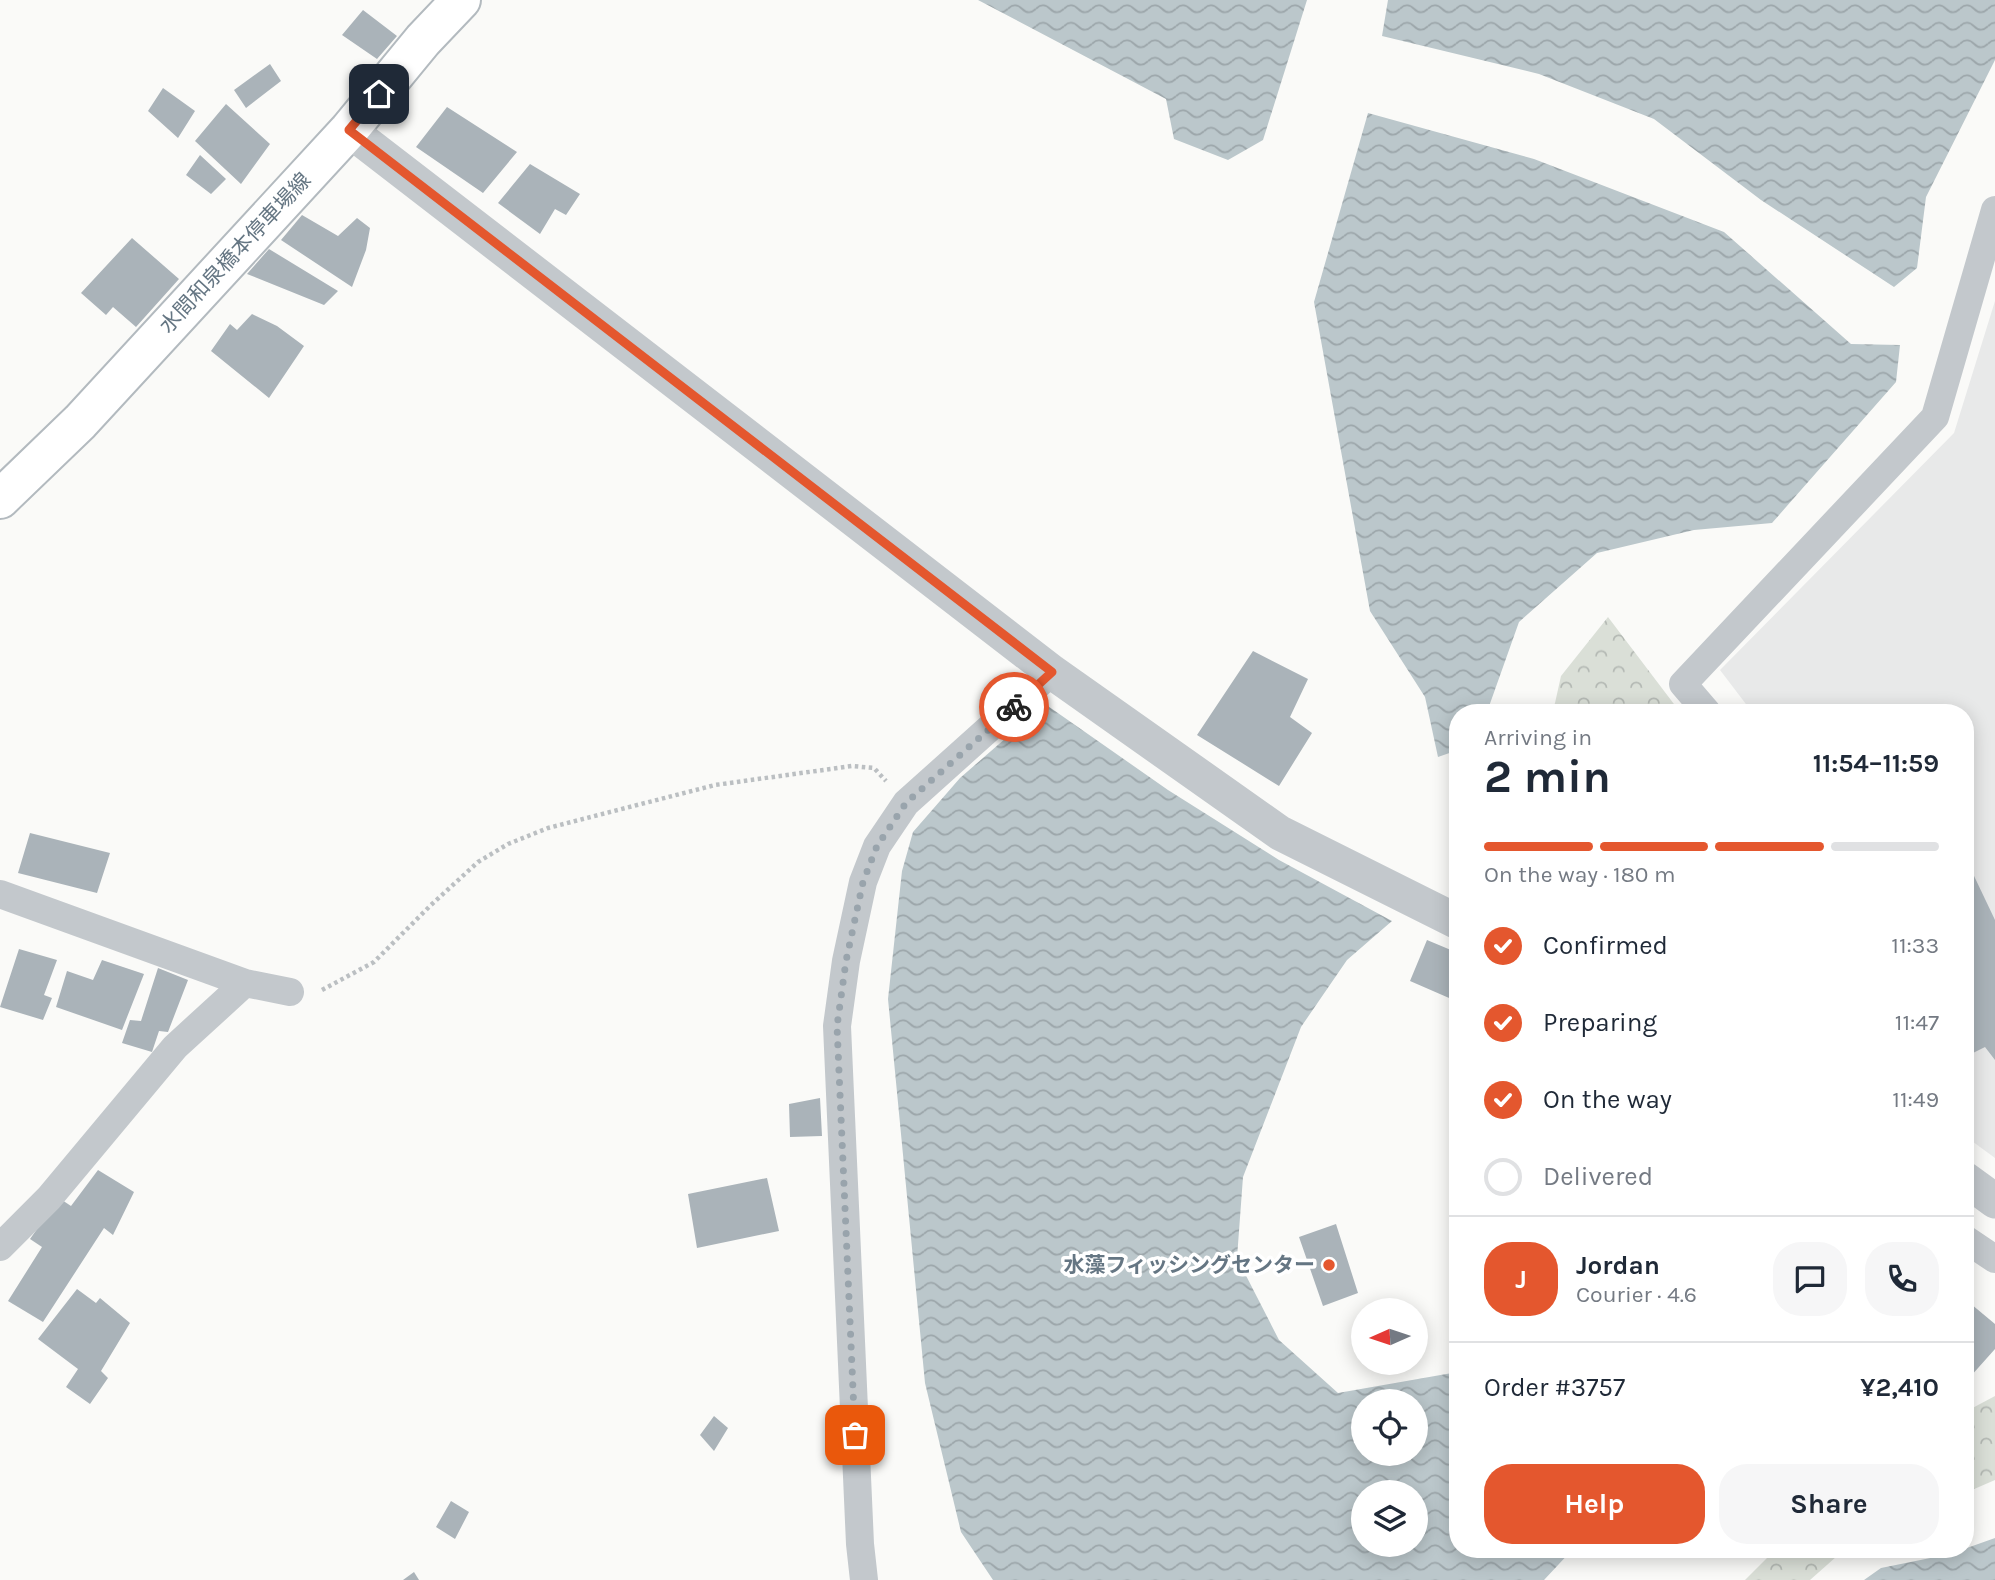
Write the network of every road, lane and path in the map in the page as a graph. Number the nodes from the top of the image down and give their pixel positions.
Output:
1 (461, 0) edge
2 (349, 130) junction
3 (1995, 210) edge
4 (0, 499) edge
5 (1052, 672) junction
6 (1700, 704) edge
7 (906, 803) junction
8 (0, 894) edge
9 (1449, 918) edge
10 (245, 984) junction
11 (290, 992) joint
12 (1974, 1186) edge
13 (1995, 1201) edge
14 (1974, 1245) edge
15 (0, 1247) edge
16 (1995, 1259) edge
17 (864, 1580) edge

1 - 2 main road, 水間和泉橋本停車場線
2 - 4 main road, 水間和泉橋本停車場線
2 - 5 street
3 - 6 street
5 - 7 street
5 - 9 street
7 - 11 path
7 - 17 street
8 - 10 street
10 - 11 street
10 - 15 street
12 - 13 street
14 - 16 street

